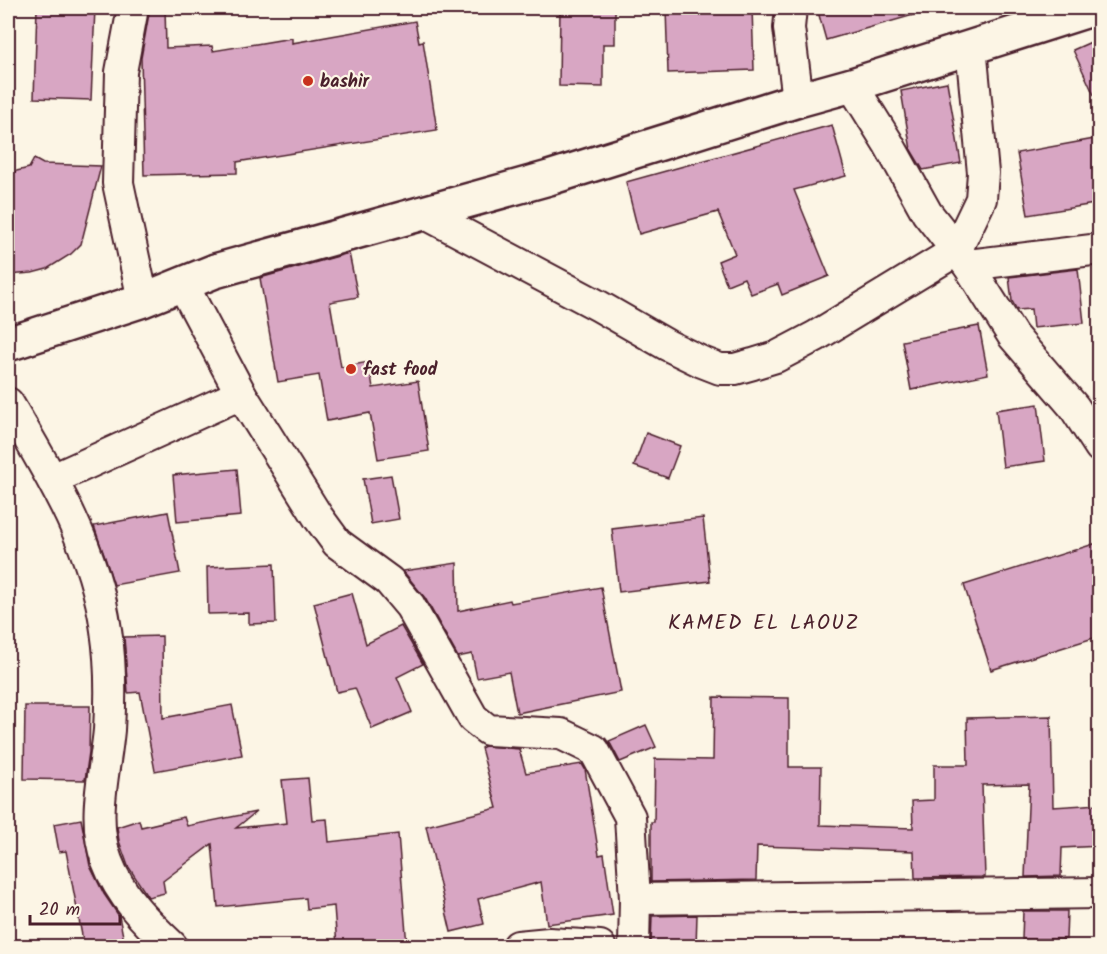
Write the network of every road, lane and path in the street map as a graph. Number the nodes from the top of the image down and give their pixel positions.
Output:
1 (133, 8) edge
2 (791, 8) edge
3 (1095, 8) edge
4 (971, 47) junction
5 (852, 85) junction
6 (798, 100) junction
7 (424, 213) junction
8 (1100, 249) edge
9 (962, 258) junction
10 (182, 283) junction
11 (143, 300) junction
12 (8, 344) edge
13 (241, 394) junction
14 (8, 403) edge
15 (1100, 447) edge
16 (53, 479) junction
17 (1100, 893) edge
18 (635, 899) junction
19 (172, 946) edge
20 (518, 946) edge
21 (600, 946) edge
22 (634, 946) edge

1 - 11 street
2 - 6 street
3 - 4 main road
4 - 5 main road
4 - 9 street
5 - 6 main road
5 - 9 street
6 - 7 main road
7 - 9 street
7 - 10 main road
8 - 9 street
9 - 15 street
10 - 11 main road
10 - 13 street
11 - 12 main road
13 - 16 street
13 - 18 street
14 - 16 street
16 - 19 street
17 - 18 street
18 - 22 street
20 - 21 street

